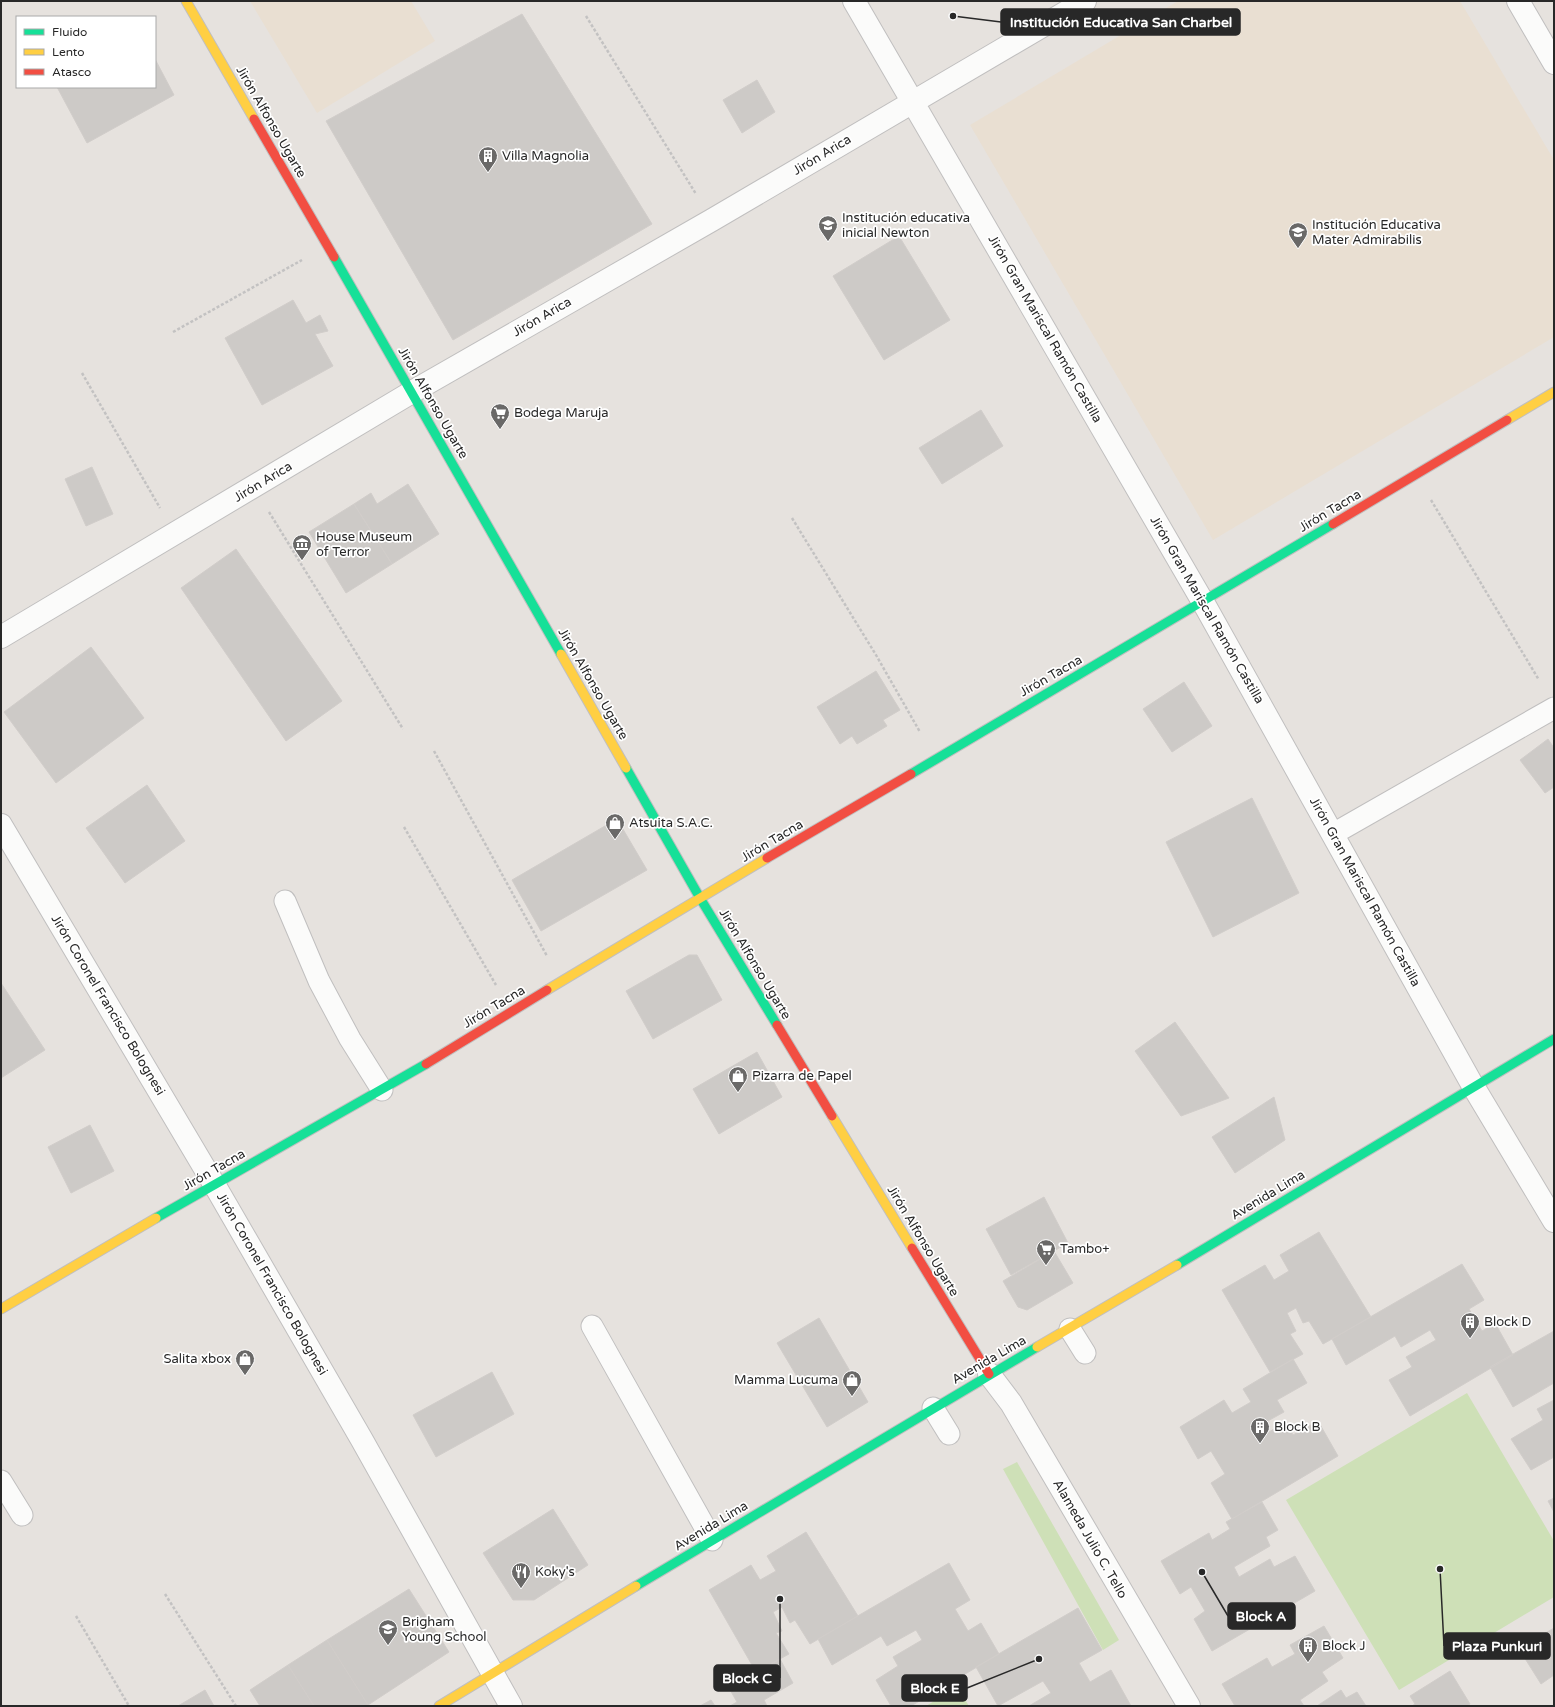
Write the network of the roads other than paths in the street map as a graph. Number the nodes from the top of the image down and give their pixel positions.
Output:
1 (186, 1) edge
2 (854, 1) edge
3 (1085, 1) edge
4 (1518, 1) edge
5 (1554, 63) edge
6 (912, 101) junction
7 (412, 392) junction
8 (1554, 392) edge
9 (1203, 602) junction
10 (1, 637) edge
11 (1554, 708) edge
12 (1, 825) edge
13 (1333, 834) junction
14 (700, 898) junction
15 (285, 901) dead end
16 (1554, 1040) edge
17 (1473, 1086) junction
18 (382, 1090) junction
19 (214, 1184) junction
20 (1554, 1221) edge
21 (1, 1309) edge
22 (592, 1326) dead end
23 (1070, 1329) junction
24 (1085, 1353) dead end
25 (989, 1374) junction
26 (933, 1408) junction
27 (949, 1434) dead end
28 (1, 1481) edge
29 (22, 1515) dead end
30 (712, 1540) junction
31 (491, 1673) junction
32 (439, 1706) edge
33 (511, 1706) edge
34 (1189, 1706) edge

1 - 7 street, Jirón Alfonso Ugarte
2 - 6 street, Jirón Gran Mariscal Ramón Castilla
3 - 6 street, Jirón Arica
4 - 5 street
6 - 7 street, Jirón Arica
6 - 9 street, Jirón Gran Mariscal Ramón Castilla
7 - 10 street, Jirón Arica
7 - 14 street, Jirón Alfonso Ugarte
8 - 9 street, Jirón Tacna
9 - 13 street, Jirón Gran Mariscal Ramón Castilla
9 - 14 street, Jirón Tacna
11 - 13 lane
12 - 19 street, Jirón Coronel Francisco Bolognesi
13 - 17 street, Jirón Gran Mariscal Ramón Castilla
14 - 18 street, Jirón Tacna
14 - 25 street, Jirón Alfonso Ugarte
15 - 18 lane
16 - 17 street, Avenida Lima
17 - 20 street, Jirón Gran Mariscal Ramón Castilla
17 - 23 street, Avenida Lima
18 - 19 street, Jirón Tacna
19 - 21 street, Jirón Tacna
19 - 31 street, Jirón Coronel Francisco Bolognesi
22 - 30 lane
23 - 24 lane
23 - 25 street, Avenida Lima
25 - 26 street, Avenida Lima
25 - 34 street, Alameda Julio C. Tello
26 - 27 lane
26 - 30 street, Avenida Lima
28 - 29 lane
30 - 31 street, Avenida Lima
31 - 32 street, Avenida Lima
31 - 33 street, Jirón Coronel Francisco Bolognesi

